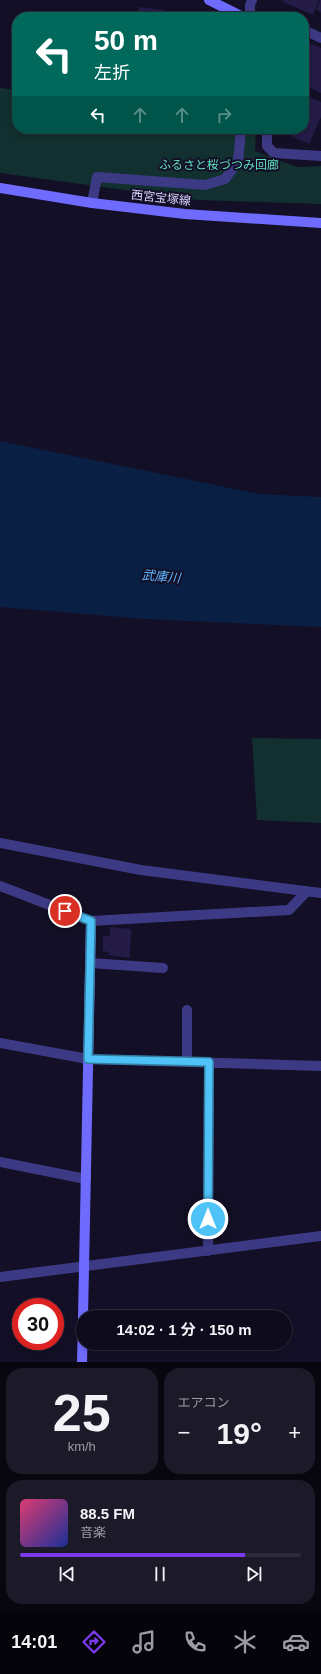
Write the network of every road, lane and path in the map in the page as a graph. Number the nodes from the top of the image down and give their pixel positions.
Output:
1 (209, 0) edge
2 (252, 0) edge
3 (233, 12) edge
4 (250, 12) edge
5 (309, 32) edge
6 (321, 38) edge
7 (241, 134) edge
8 (266, 134) edge
9 (321, 156) edge
10 (0, 188) edge
11 (92, 203) junction
12 (321, 223) edge
13 (0, 843) edge
14 (0, 886) edge
15 (307, 891) junction
16 (321, 893) edge
17 (91, 921) junction
18 (90, 963) junction
19 (163, 968) dead end
20 (187, 1010) dead end
21 (0, 1043) edge
22 (88, 1059) junction
23 (187, 1062) junction
24 (209, 1062) junction
25 (321, 1066) edge
26 (0, 1162) edge
27 (86, 1179) junction
28 (321, 1236) edge
29 (208, 1251) junction
30 (85, 1266) junction
31 (0, 1277) edge
32 (83, 1310) edge
33 (82, 1350) edge
34 (82, 1362) edge

1 - 3 street
2 - 4 street
5 - 6 street
7 - 11 street
8 - 9 street
10 - 11 street, 西宮宝塚線
11 - 12 street, 西宮宝塚線
13 - 15 street
14 - 17 street
15 - 16 street
15 - 17 street
17 - 18 street
18 - 19 street
18 - 22 street
20 - 23 street
21 - 22 street
22 - 23 street
22 - 27 street
23 - 24 street
24 - 25 street
24 - 29 street
26 - 27 street
27 - 30 street
28 - 29 street
29 - 30 street
30 - 31 street
30 - 32 street
33 - 34 street

